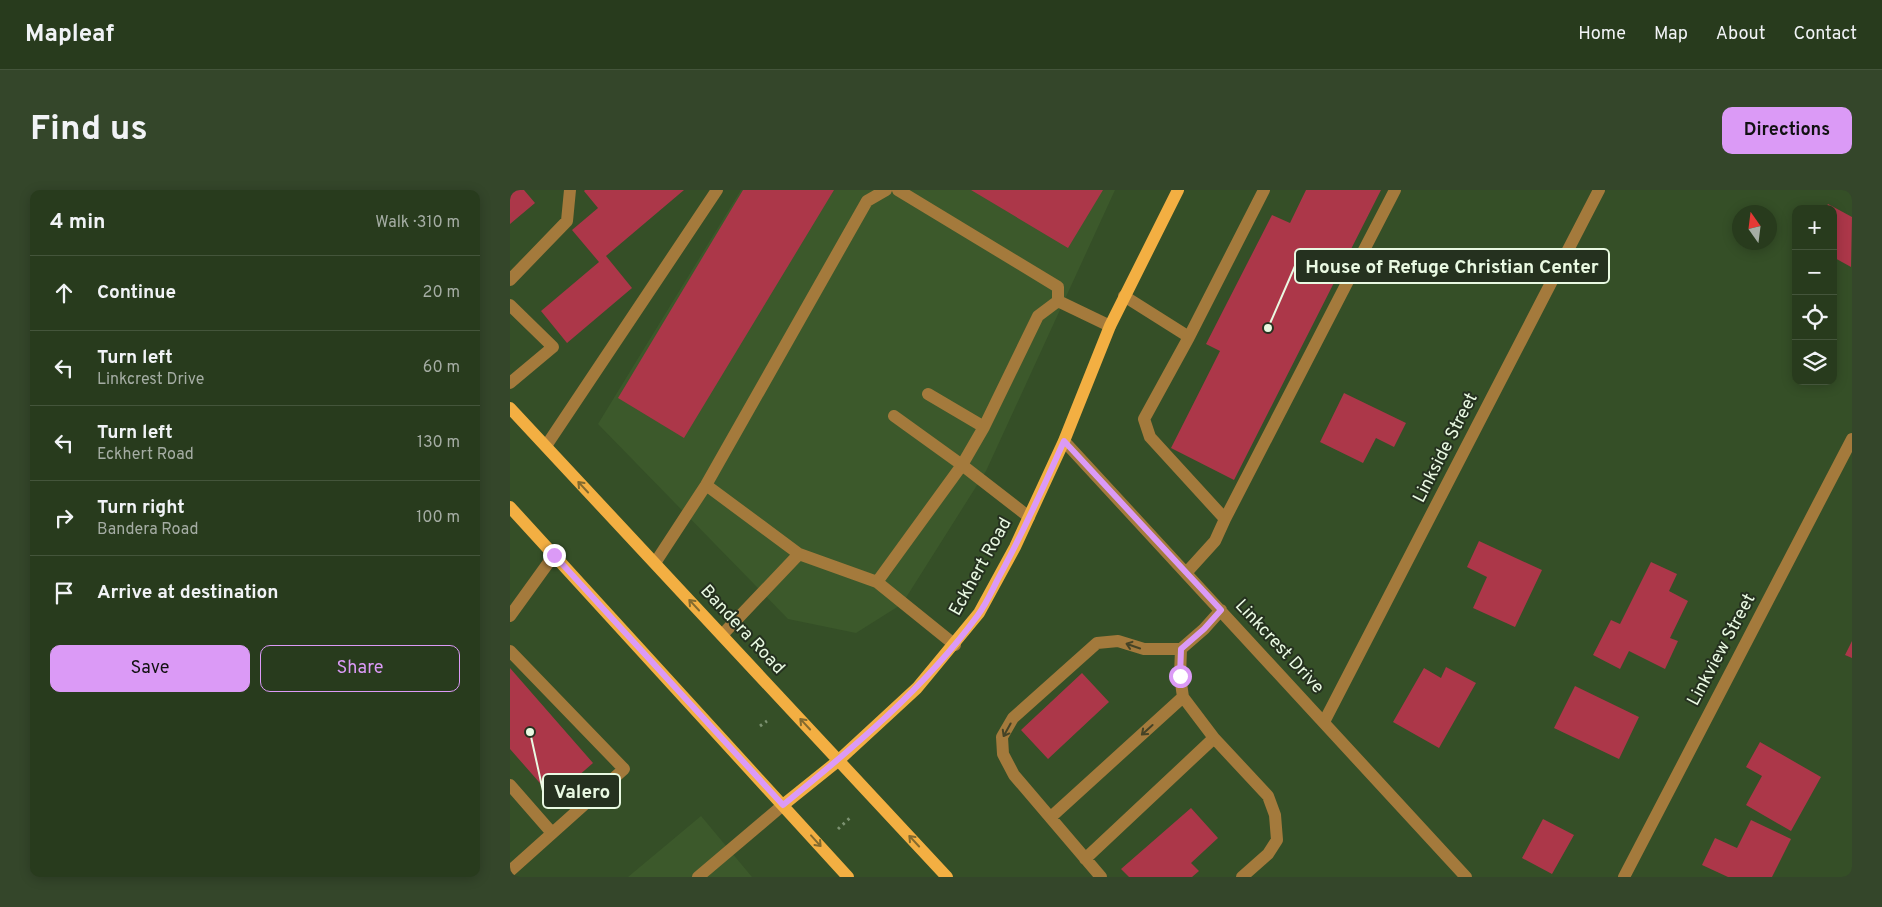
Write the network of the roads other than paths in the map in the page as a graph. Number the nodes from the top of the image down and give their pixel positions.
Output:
1 (570, 190) edge
2 (716, 190) edge
3 (886, 190) edge
4 (898, 190) edge
5 (1178, 190) edge
6 (1264, 190) edge
7 (1395, 190) edge
8 (1599, 190) edge
9 (510, 280) edge
10 (1124, 296) junction
11 (1058, 301) junction
12 (510, 305) edge
13 (1110, 326) junction
14 (1189, 337) junction
15 (510, 383) edge
16 (928, 394) dead end
17 (510, 408) edge
18 (894, 416) dead end
19 (984, 427) junction
20 (1852, 439) edge
21 (1064, 441) junction
22 (546, 446) junction
23 (962, 465) junction
24 (706, 485) junction
25 (510, 507) edge
26 (1029, 517) junction
27 (1225, 519) junction
28 (799, 554) junction
29 (554, 555) junction
30 (655, 563) junction
31 (1186, 573) junction
32 (877, 582) junction
33 (1221, 610) junction
34 (510, 616) edge
35 (722, 635) junction
36 (954, 645) junction
37 (1181, 649) junction
38 (510, 651) edge
39 (1183, 697) junction
40 (1324, 722) junction
41 (1214, 738) junction
42 (839, 760) junction
43 (510, 785) edge
44 (783, 805) junction
45 (1050, 817) junction
46 (552, 833) junction
47 (1086, 859) junction
48 (510, 871) edge
49 (698, 877) edge
50 (848, 877) edge
51 (947, 877) edge
52 (1101, 877) edge
53 (1242, 877) edge
54 (1466, 877) edge
55 (1624, 877) edge

1 - 9 street
2 - 22 street
3 - 24 street
4 - 11 street
5 - 10 main road, Eckhert Road
6 - 14 street
7 - 27 street
8 - 40 street, Linkside Street
10 - 13 main road, Eckhert Road
10 - 14 street
11 - 13 street
11 - 19 street
12 - 15 street
13 - 21 main road, Eckhert Road
14 - 27 street
16 - 19 street
17 - 22 main road, Bandera Road
18 - 23 street
19 - 23 street
20 - 55 street, Linkview Street
21 - 26 main road, Eckhert Road
21 - 31 street, Linkcrest Drive
30 -> 22 main road, Bandera Road
23 - 26 street
23 - 32 street
24 - 28 street
24 - 30 street
25 - 29 main road
26 - 36 main road, Eckhert Road
27 - 31 street
28 - 32 street
28 - 35 street
29 - 34 street
29 - 44 main road
35 -> 30 main road, Bandera Road
31 - 33 street, Linkcrest Drive
32 - 36 street
33 - 37 street
33 - 40 street, Linkcrest Drive
42 -> 35 main road, Bandera Road
36 - 42 main road, Eckhert Road
37 - 39 street
37 -> 45 street
38 - 46 street
39 - 41 street
39 -> 45 street
40 - 54 street, Linkcrest Drive
41 - 47 street
41 - 53 street
42 - 44 main road, Eckhert Road
51 -> 42 main road, Bandera Road
43 - 46 street
44 - 49 street, Eckhert Road
44 -> 50 main road
45 - 47 street
46 - 48 street
47 - 52 street

